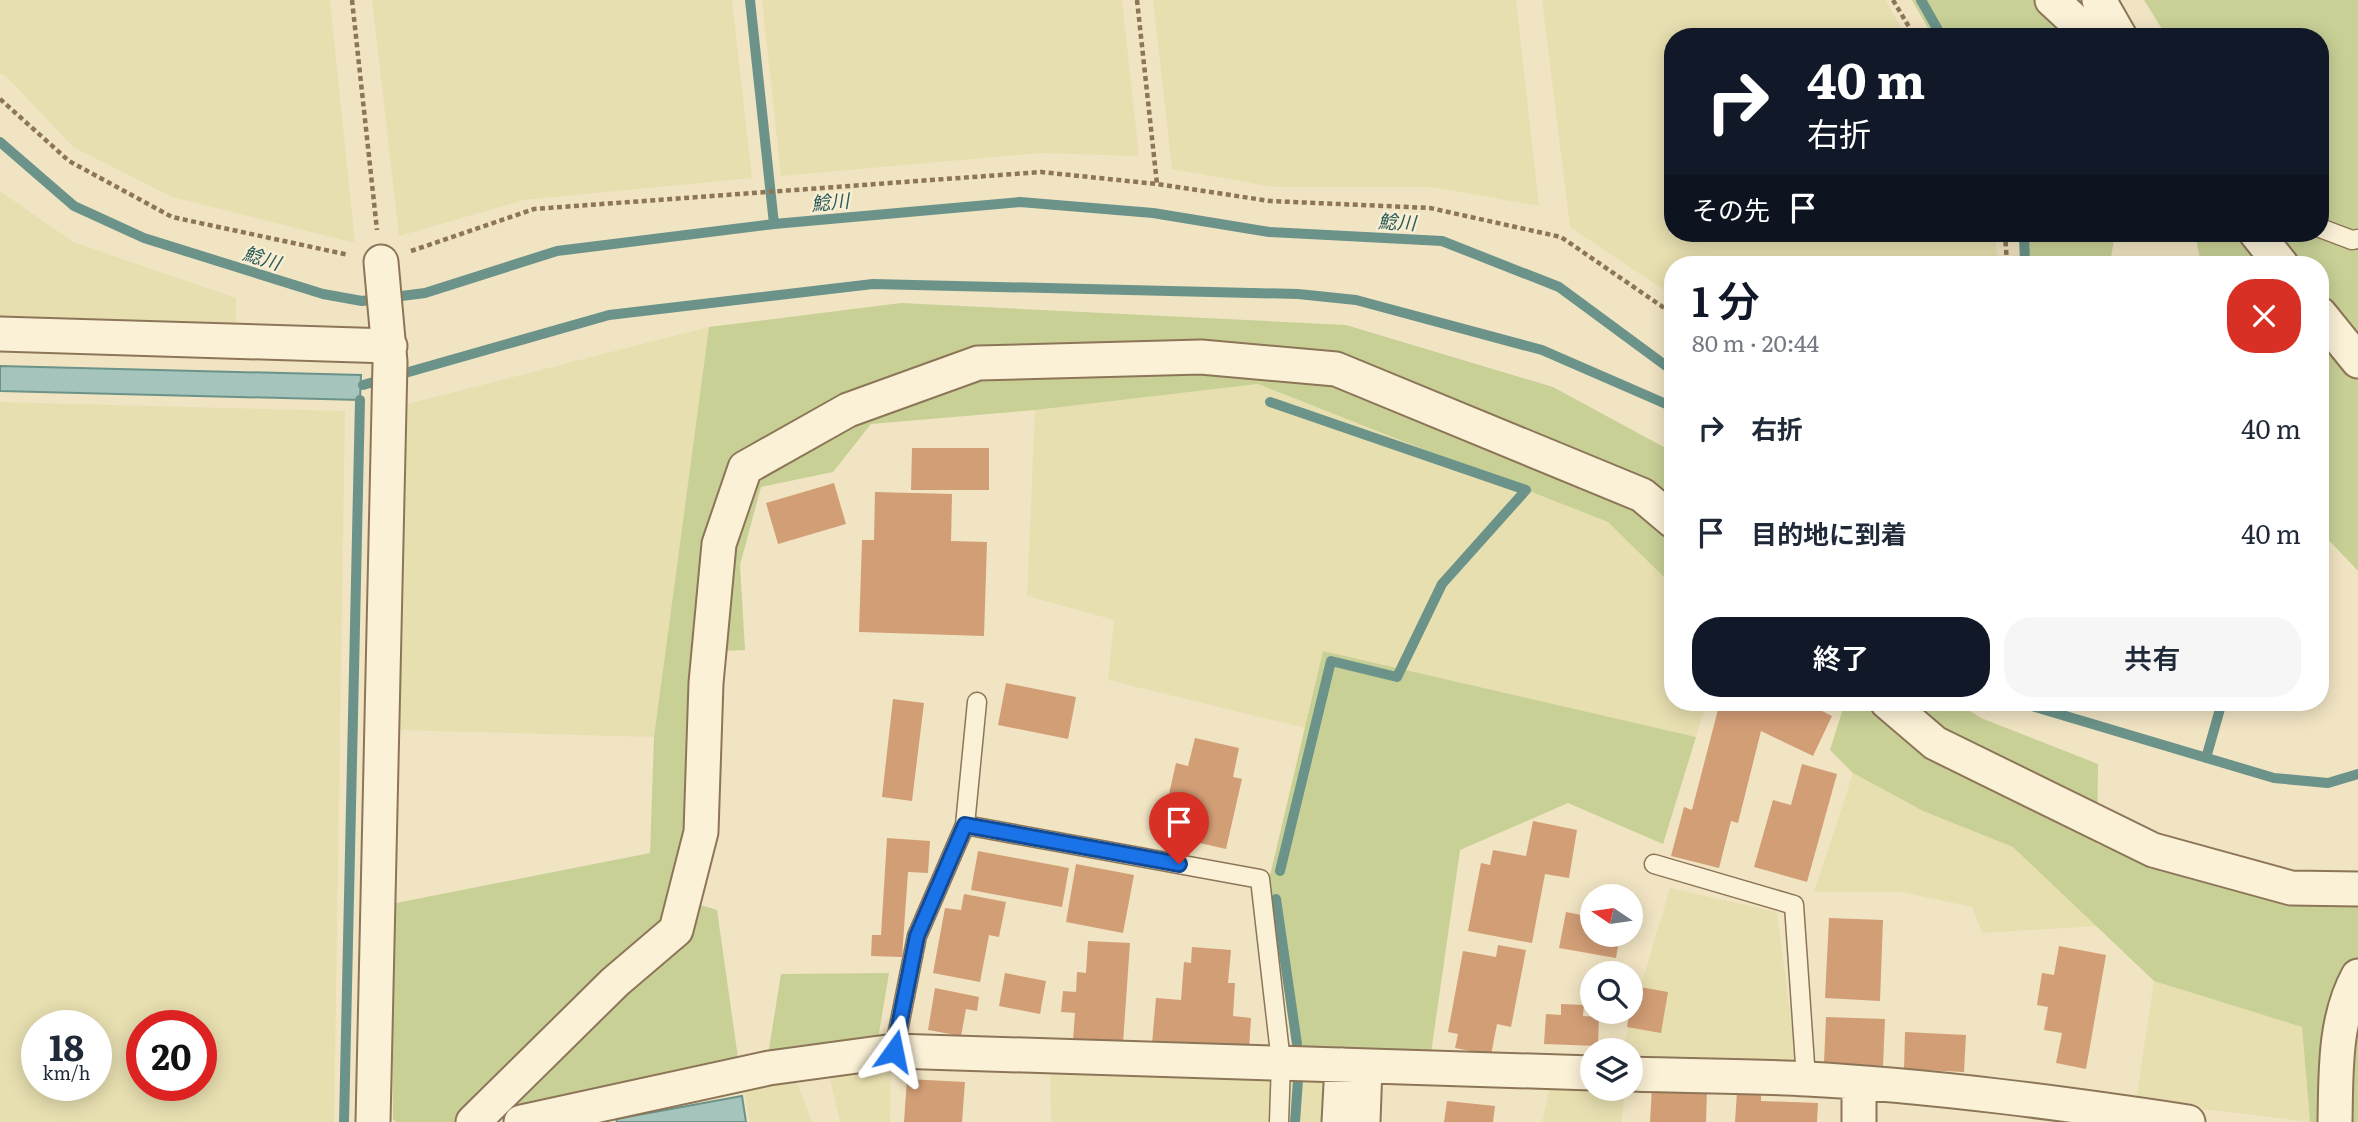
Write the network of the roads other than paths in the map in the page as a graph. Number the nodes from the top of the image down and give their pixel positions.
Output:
1 (2052, 0) edge
2 (2099, 0) edge
3 (2082, 28) edge
4 (2115, 28) edge
5 (2329, 231) edge
6 (2358, 239) edge
7 (2263, 242) edge
8 (2275, 256) edge
9 (381, 262) road end
10 (2329, 325) edge
11 (0, 334) edge
12 (390, 354) junction
13 (2358, 361) edge
14 (1664, 513) edge
15 (977, 702) dead end
16 (1898, 711) edge
17 (965, 825) junction
18 (1654, 864) dead end
19 (2358, 889) edge
20 (2358, 976) edge
21 (894, 1051) junction
22 (1281, 1062) junction
23 (1354, 1066) junction
24 (1580, 1073) edge
25 (1643, 1074) edge
26 (1806, 1079) junction
27 (1858, 1083) junction
28 (590, 1115) edge
29 (373, 1122) edge
30 (473, 1122) edge
31 (521, 1122) edge
32 (1279, 1122) edge
33 (1339, 1122) edge
34 (1363, 1122) edge
35 (1859, 1122) edge
36 (2188, 1122) edge
37 (2335, 1122) edge

1 - 3 street
2 - 4 street
5 - 6 lane
7 - 8 street
9 - 12 street
10 - 13 street
11 - 12 street
12 - 29 street
14 - 30 street
15 - 17 lane
16 - 19 street
17 - 21 lane
17 - 22 lane
18 - 26 lane
20 - 37 street
21 - 22 street
21 - 28 street
22 - 23 street
22 - 32 lane
23 - 24 street
23 - 33 street
23 - 34 street
25 - 26 street
26 - 27 street
27 - 35 street
27 - 36 street
28 - 31 street

